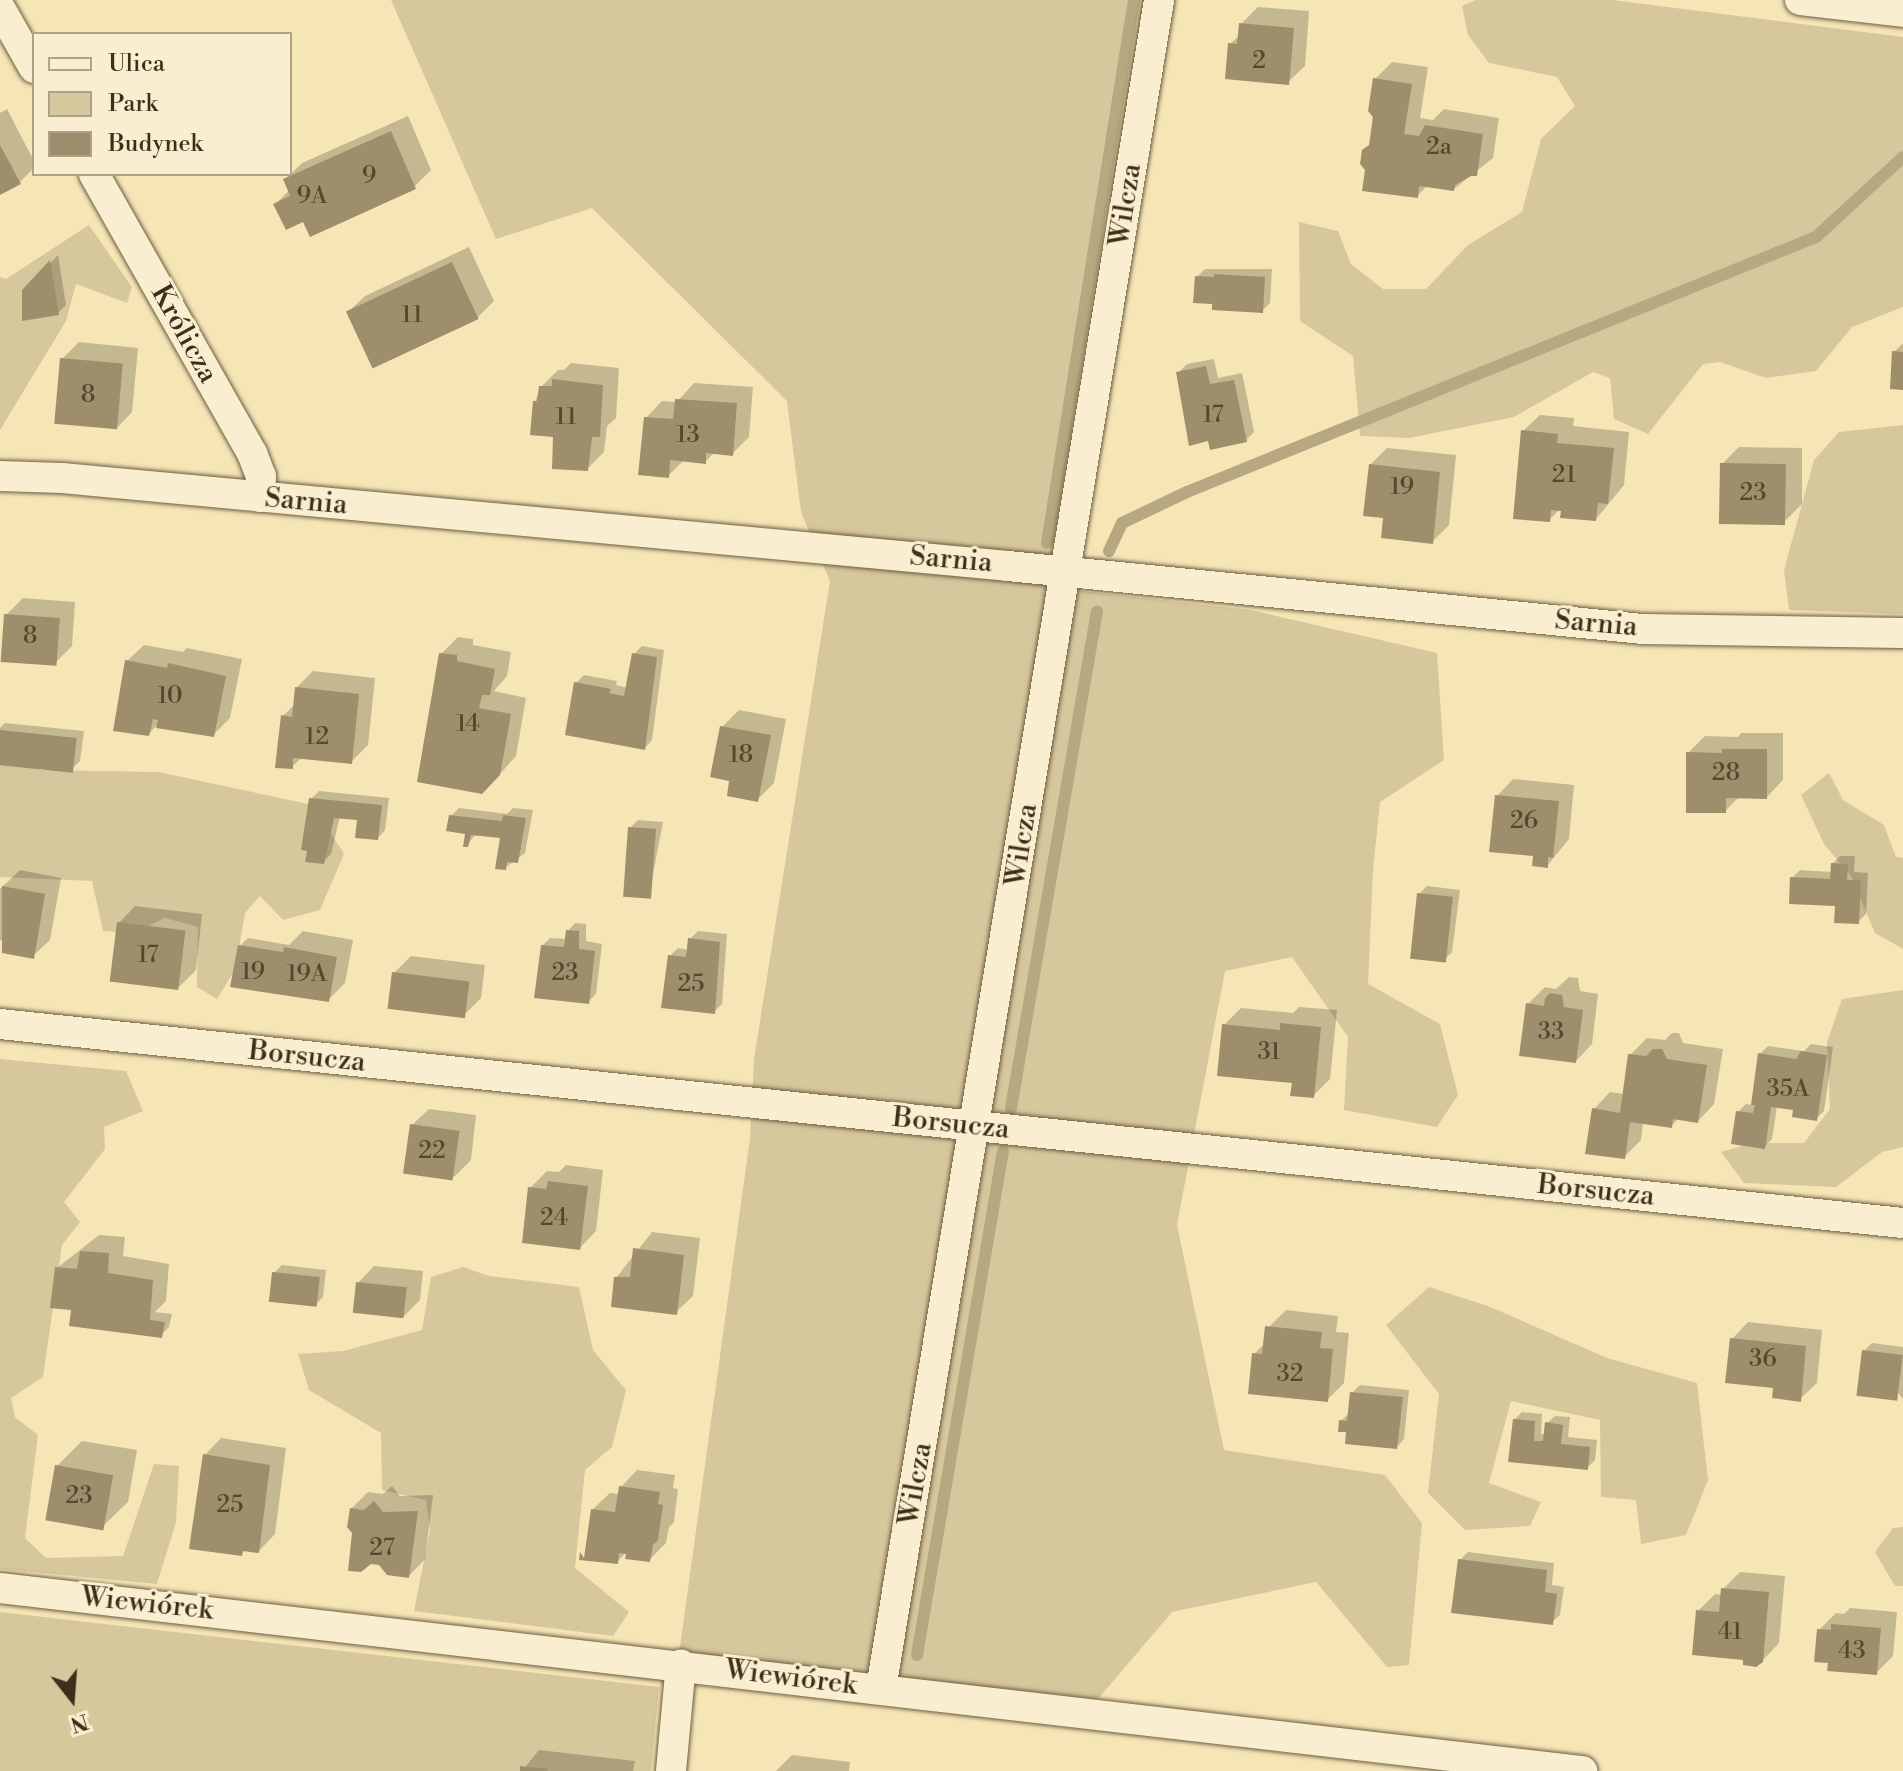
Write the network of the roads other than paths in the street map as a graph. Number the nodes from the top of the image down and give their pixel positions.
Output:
1 (1159, 0) edge
2 (1800, 0) edge
3 (0, 8) edge
4 (1903, 12) edge
5 (32, 64) edge
6 (95, 176) edge
7 (0, 476) edge
8 (260, 497) junction
9 (1066, 573) junction
10 (1903, 633) edge
11 (0, 1024) edge
12 (976, 1127) junction
13 (1903, 1223) edge
14 (0, 1588) edge
15 (681, 1664) junction
16 (881, 1689) junction
17 (671, 1771) edge
18 (1582, 1771) edge

1 - 9 street, Wilcza
2 - 4 street
3 - 5 street
6 - 8 street, Królicza
7 - 8 street, Sarnia
8 - 9 street, Sarnia
9 - 10 street, Sarnia
9 - 12 street, Wilcza
11 - 12 street, Borsucza
12 - 13 street, Borsucza
12 - 16 street, Wilcza
14 - 15 street, Wiewiórek
15 - 16 street, Wiewiórek
15 - 17 street
16 - 18 street, Wiewiórek

